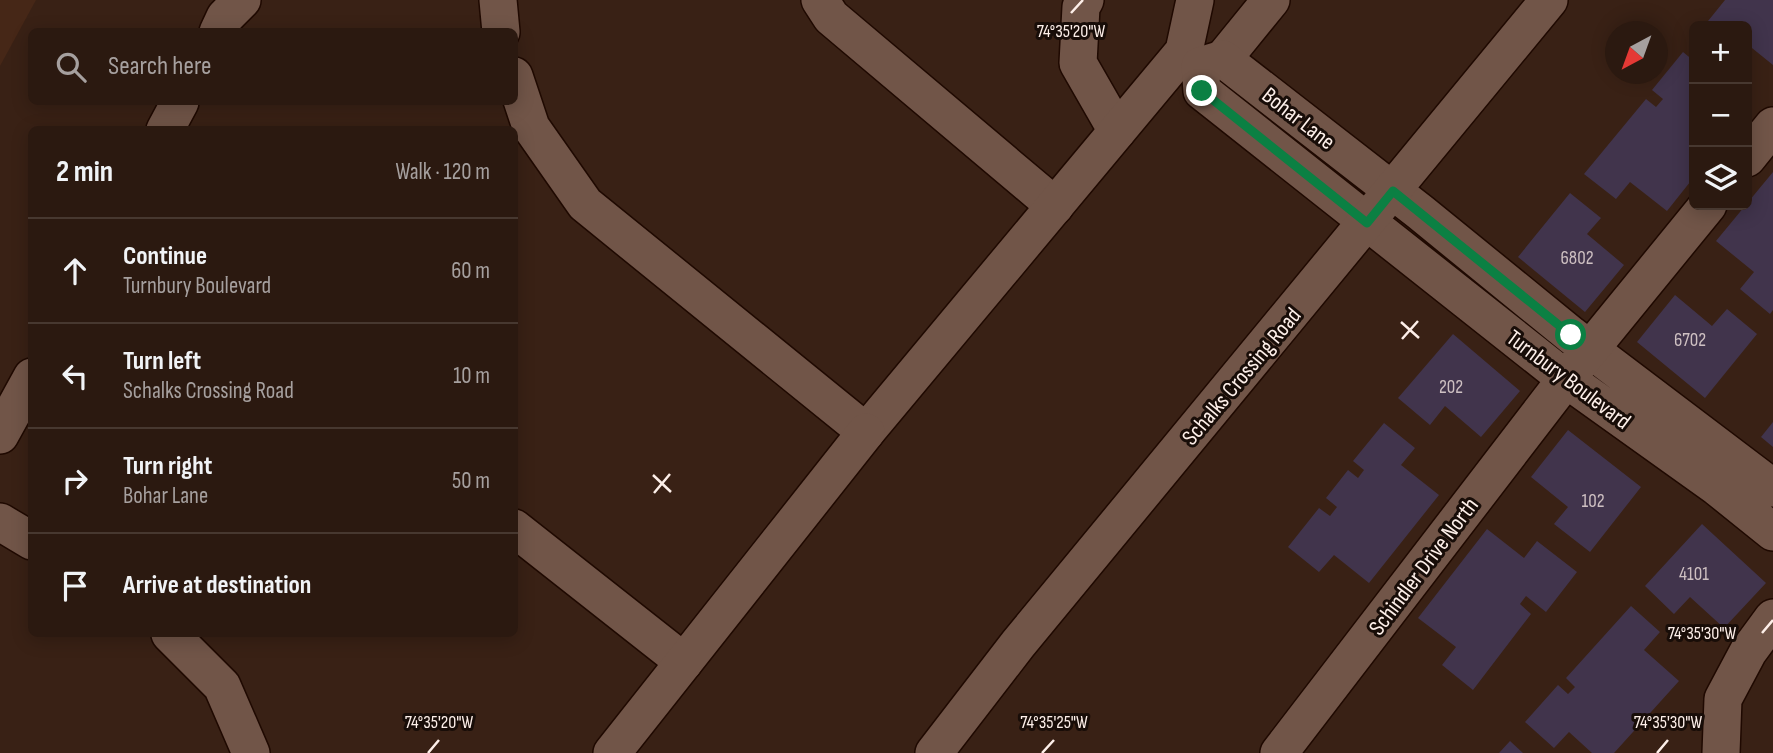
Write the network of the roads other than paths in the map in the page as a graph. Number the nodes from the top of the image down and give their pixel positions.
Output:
1 (242, 0) edge
2 (498, 0) edge
3 (821, 0) edge
4 (1085, 0) edge
5 (1195, 0) edge
6 (1270, 0) edge
7 (1549, 0) edge
8 (220, 28) edge
9 (500, 28) edge
10 (1203, 59) junction
11 (518, 88) edge
12 (178, 105) edge
13 (167, 126) edge
14 (1773, 126) edge
15 (1118, 131) junction
16 (1752, 152) edge
17 (1393, 191) junction
18 (1055, 206) junction
19 (1705, 210) edge
20 (1367, 223) junction
21 (1591, 350) junction
22 (1566, 379) junction
23 (28, 384) edge
24 (866, 432) junction
25 (0, 435) edge
26 (1773, 488) edge
27 (0, 522) edge
28 (518, 531) edge
29 (1773, 532) edge
30 (28, 539) edge
31 (1773, 618) edge
32 (173, 637) edge
33 (684, 662) junction
34 (251, 753) edge
35 (612, 753) edge
36 (934, 753) edge
37 (1279, 753) edge
38 (1721, 753) edge

1 - 8 street
2 - 9 street
3 - 18 street
4 - 15 street
5 - 10 street
6 - 10 street
7 - 17 street, Schalks Crossing Road
10 - 15 street
10 - 17 street, Bohar Lane
10 - 20 street, Bohar Lane
11 - 24 street
12 - 13 street
14 - 16 street
15 - 18 street
17 - 20 street, Schalks Crossing Road
17 - 21 street, Turnbury Boulevard
18 - 24 street
19 - 21 street, Schindler Drive North
20 - 22 street, Turnbury Boulevard
20 - 36 street, Schalks Crossing Road
21 - 22 street, Schindler Drive North
21 - 26 street, Turnbury Boulevard
22 - 29 street, Turnbury Boulevard
22 - 37 street, Schindler Drive North
23 - 25 street
24 - 33 street
27 - 30 street
28 - 33 street
31 - 38 street
32 - 34 street
33 - 35 street

